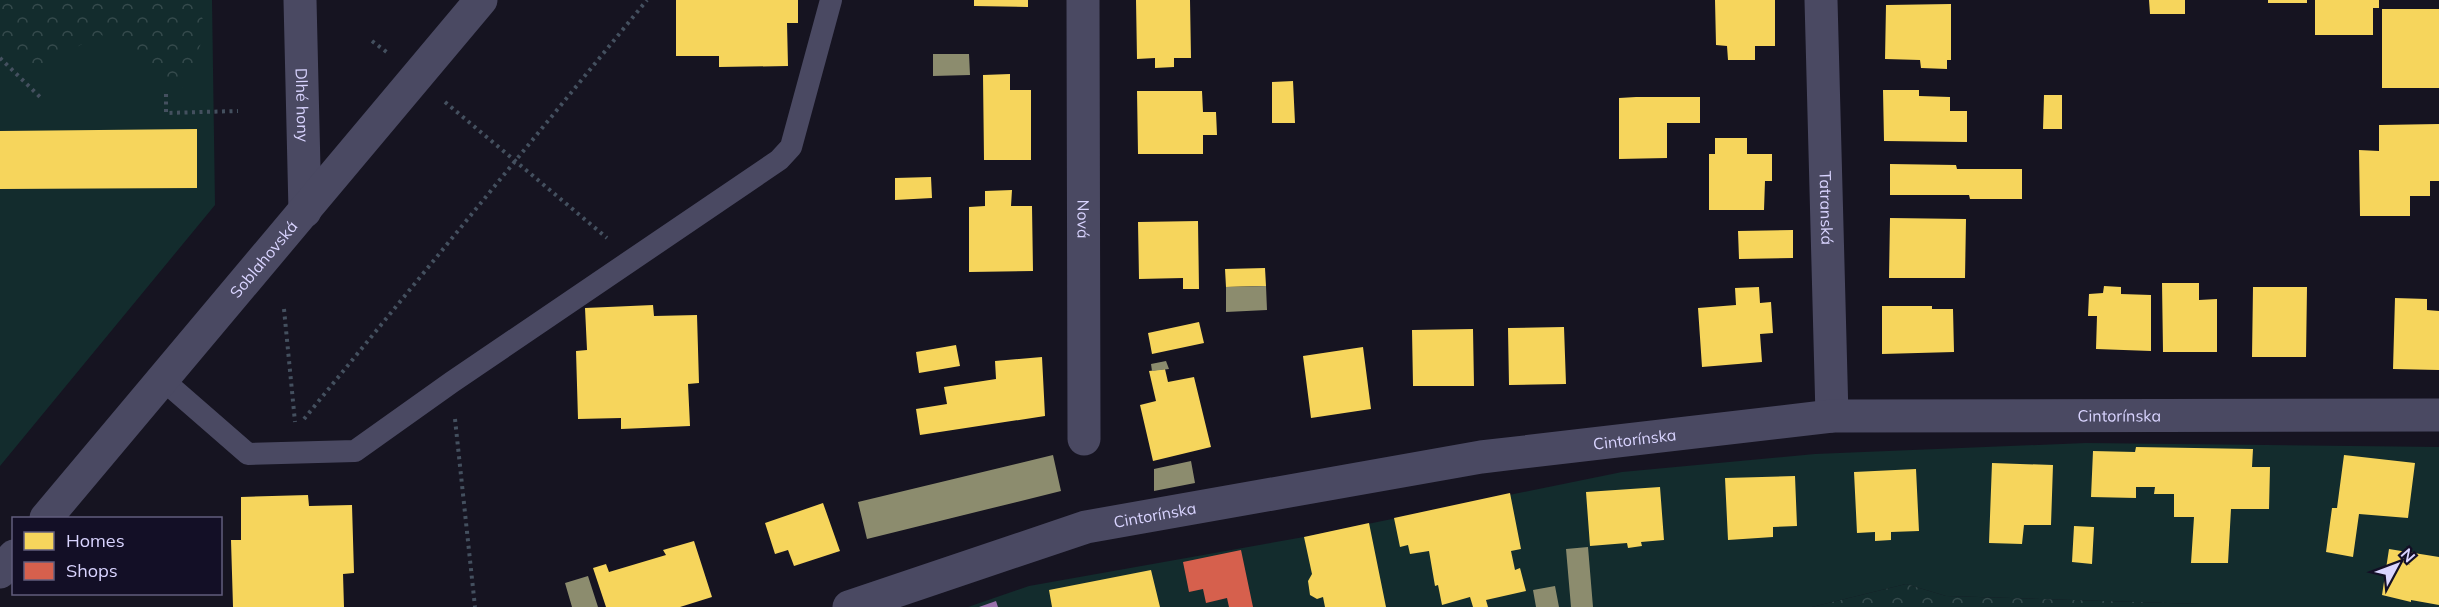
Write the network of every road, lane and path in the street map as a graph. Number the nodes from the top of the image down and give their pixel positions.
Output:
1 (300, 0) edge
2 (481, 0) edge
3 (647, 0) edge
4 (831, 0) edge
5 (1083, 0) edge
6 (1821, 0) edge
7 (372, 41) dead end
8 (388, 54) dead end
9 (0, 58) edge
10 (166, 94) dead end
11 (40, 97) dead end
12 (442, 99) dead end
13 (238, 111) dead end
14 (515, 160) junction
15 (305, 211) junction
16 (633, 259) junction
17 (284, 309) dead end
18 (164, 380) junction
19 (452, 382) junction
20 (2439, 415) edge
21 (1832, 416) junction
22 (1084, 439) dead end
23 (48, 517) edge
24 (12, 558) edge
25 (0, 572) edge
26 (911, 597) edge
27 (475, 607) edge
28 (849, 607) edge

1 - 15 street, Dlhé hony
2 - 15 street, Soblahovská
3 - 14 path
4 - 16 lane
5 - 22 street, Nová
6 - 21 street, Tatranská
7 - 8 path
9 - 11 path
10 - 13 path
12 - 14 path
14 - 16 path
14 - 17 path
15 - 18 street, Soblahovská
16 - 19 lane
18 - 19 lane
18 - 23 street, Soblahovská
19 - 27 path
20 - 21 street, Cintorínska
21 - 26 street, Cintorínska
24 - 25 street
26 - 28 street, Cintorínska

